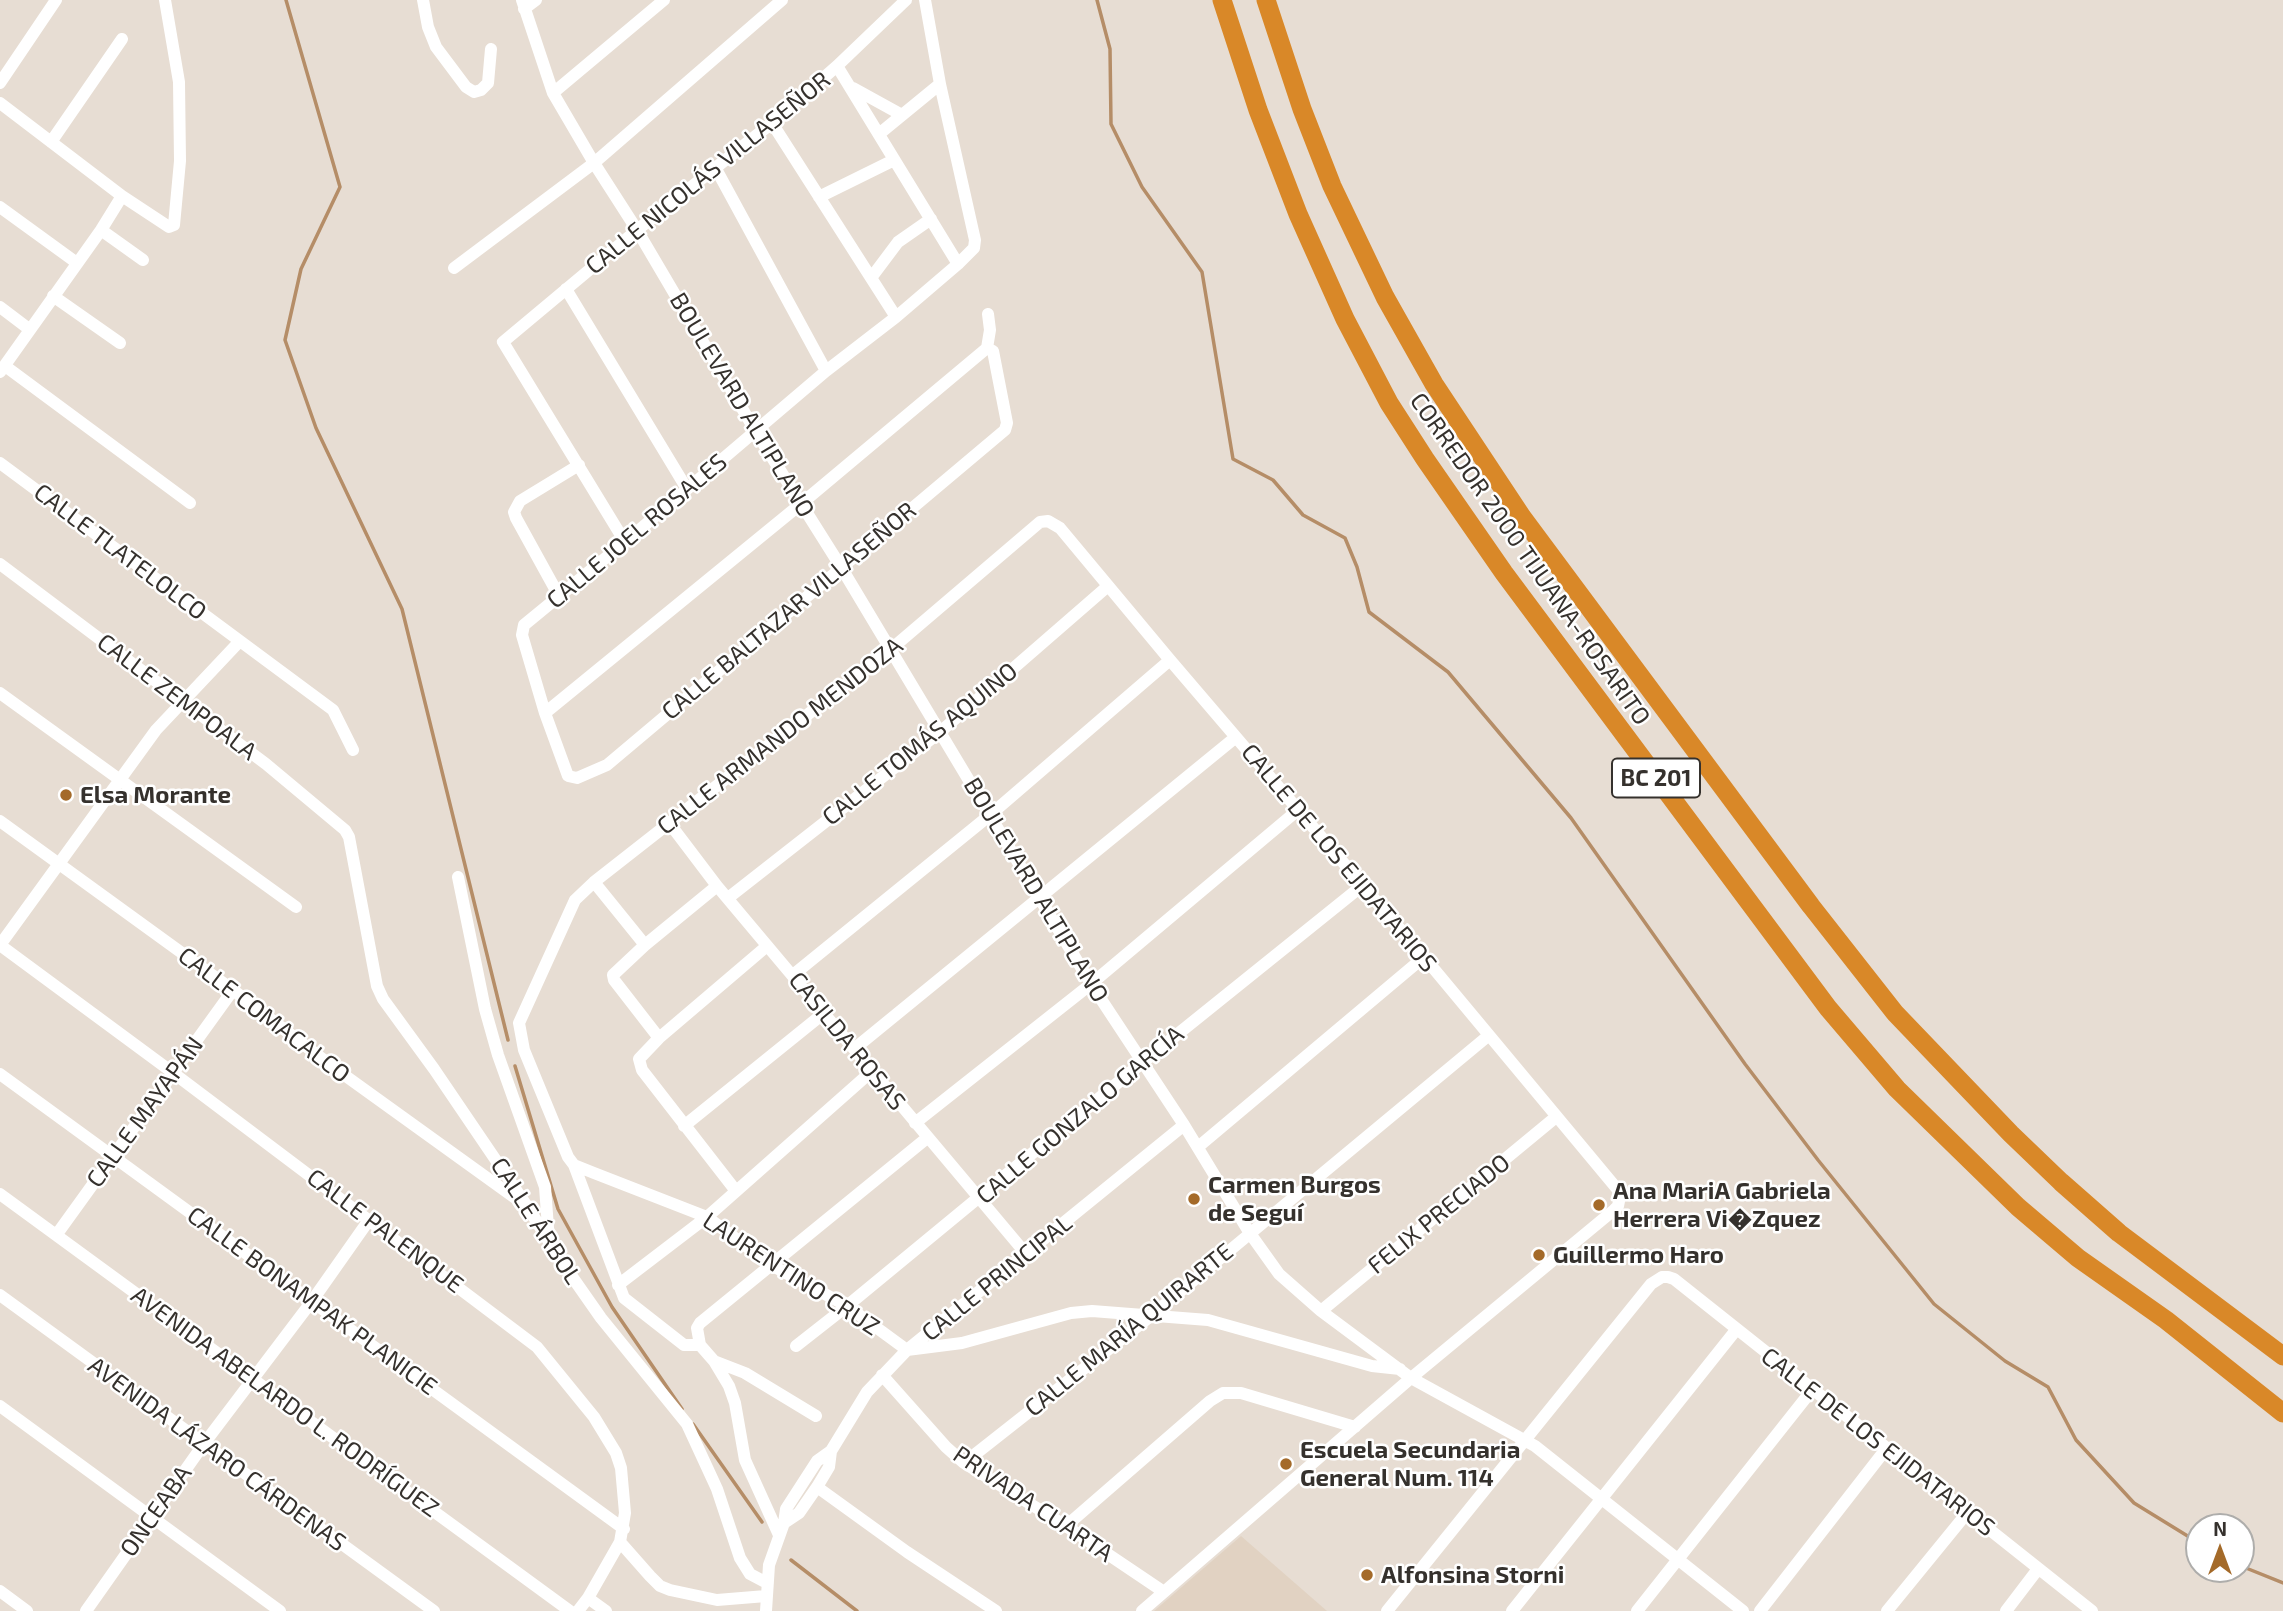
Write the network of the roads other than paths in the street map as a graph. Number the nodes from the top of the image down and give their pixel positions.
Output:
1 (56, 0) edge
2 (165, 0) edge
3 (424, 0) edge
4 (536, 0) edge
5 (664, 0) edge
6 (782, 0) edge
7 (906, 0) edge
8 (925, 0) edge
9 (1222, 0) edge
10 (1266, 0) edge
11 (523, 4) edge
12 (122, 39) dead end
13 (491, 49) dead end
14 (837, 66) junction
15 (0, 83) edge
16 (940, 84) junction
17 (850, 86) junction
18 (553, 93) junction
19 (0, 103) edge
20 (902, 116) junction
21 (772, 123) junction
22 (879, 134) junction
23 (51, 142) junction
24 (894, 160) junction
25 (594, 163) junction
26 (715, 167) junction
27 (122, 196) junction
28 (819, 197) junction
29 (0, 206) edge
30 (930, 219) junction
31 (101, 230) junction
32 (637, 230) junction
33 (143, 260) dead end
34 (77, 263) junction
35 (958, 264) junction
36 (454, 268) dead end
37 (871, 278) junction
38 (566, 289) junction
39 (53, 296) junction
40 (0, 307) edge
41 (988, 314) dead end
42 (896, 317) junction
43 (29, 329) junction
44 (120, 343) dead end
45 (987, 348) junction
46 (2, 370) edge
47 (826, 371) junction
48 (756, 432) junction
49 (0, 463) edge
50 (579, 465) junction
51 (687, 489) junction
52 (190, 503) dead end
53 (802, 503) junction
54 (1048, 521) joint
55 (625, 542) junction
56 (0, 564) edge
57 (841, 567) junction
58 (1108, 586) junction
59 (559, 596) junction
60 (239, 642) junction
61 (890, 650) junction
62 (1170, 660) junction
63 (0, 693) edge
64 (181, 703) junction
65 (545, 713) junction
66 (940, 732) junction
67 (1236, 737) junction
68 (353, 750) dead end
69 (120, 778) junction
70 (1298, 810) junction
71 (990, 815) junction
72 (0, 821) edge
73 (670, 824) junction
74 (349, 836) joint
75 (58, 864) junction
76 (458, 877) dead end
77 (594, 882) junction
78 (1363, 885) junction
79 (718, 886) junction
80 (728, 898) junction
81 (1040, 898) junction
82 (296, 907) dead end
83 (0, 945) edge
84 (645, 945) junction
85 (767, 946) junction
86 (1424, 957) junction
87 (793, 975) junction
88 (1091, 984) junction
89 (233, 990) junction
90 (824, 1013) junction
91 (1488, 1036) junction
92 (659, 1038) junction
93 (854, 1049) junction
94 (524, 1050) junction
95 (498, 1055) junction
96 (1143, 1062) junction
97 (873, 1071) junction
98 (173, 1072) junction
99 (0, 1074) edge
100 (1556, 1117) junction
101 (915, 1124) junction
102 (1184, 1125) junction
103 (684, 1126) junction
104 (927, 1138) junction
105 (1198, 1147) junction
106 (113, 1157) junction
107 (574, 1165) junction
108 (736, 1191) junction
109 (0, 1194) edge
110 (979, 1199) junction
111 (529, 1209) junction
112 (707, 1217) junction
113 (369, 1220) junction
114 (1249, 1232) junction
115 (57, 1234) junction
116 (549, 1241) junction
117 (1027, 1255) junction
118 (771, 1265) junction
119 (618, 1285) junction
120 (0, 1295) edge
121 (312, 1301) junction
122 (848, 1306) junction
123 (1321, 1311) junction
124 (1152, 1315) junction
125 (1736, 1331) junction
126 (698, 1339) junction
127 (796, 1346) dead end
128 (907, 1350) junction
129 (2283, 1356) edge
130 (713, 1361) junction
131 (1400, 1369) junction
132 (882, 1375) junction
133 (254, 1378) junction
134 (1411, 1378) junction
135 (1812, 1390) junction
136 (0, 1406) edge
137 (2283, 1413) edge
138 (816, 1416) dead end
139 (1355, 1427) junction
140 (1525, 1440) junction
141 (203, 1445) junction
142 (1886, 1449) junction
143 (831, 1451) junction
144 (964, 1463) junction
145 (817, 1487) junction
146 (1601, 1498) junction
147 (1967, 1513) junction
148 (151, 1517) junction
149 (1066, 1527) junction
150 (624, 1529) junction
151 (781, 1529) junction
152 (620, 1542) junction
153 (1678, 1559) junction
154 (2038, 1569) junction
155 (767, 1590) junction
156 (0, 1591) edge
157 (1164, 1592) junction
158 (588, 1598) junction
159 (27, 1611) edge
160 (86, 1611) edge
161 (280, 1611) edge
162 (435, 1611) edge
163 (570, 1611) edge
164 (578, 1611) edge
165 (606, 1611) edge
166 (766, 1611) edge
167 (996, 1611) edge
168 (1142, 1611) edge
169 (1387, 1611) edge
170 (1512, 1611) edge
171 (1637, 1611) edge
172 (1743, 1611) edge
173 (1760, 1611) edge
174 (1887, 1611) edge
175 (2006, 1611) edge
176 (2092, 1611) edge

1 - 15 street
2 - 27 street
3 - 13 street
4 - 11 street
5 - 18 street
6 - 25 street
7 - 14 street, CALLE NICOLÁS VILLASEÑOR
8 - 16 street
9 - 137 highway, CORREDOR 2000 TIJUANA-ROSARITO / BC 201
10 - 129 highway, CORREDOR 2000 TIJUANA-ROSARITO / BC 201
11 - 18 street, BOULEVARD ALTIPLANO
12 - 23 street
14 - 17 street
14 - 21 street, CALLE NICOLÁS VILLASEÑOR
16 - 20 street
16 - 35 street, CALLE JOEL ROSALES
17 - 20 street
17 - 22 street
18 - 25 street, BOULEVARD ALTIPLANO
19 - 23 street
20 - 22 street
21 - 26 street, CALLE NICOLÁS VILLASEÑOR
21 - 28 street
22 - 24 street
23 - 27 street
24 - 28 street
24 - 30 street
25 - 32 street, BOULEVARD ALTIPLANO
25 - 36 street
26 - 32 street, CALLE NICOLÁS VILLASEÑOR
26 - 47 street
27 - 31 street
28 - 37 street
29 - 34 street
30 - 35 street
30 - 37 street
31 - 33 street
31 - 34 street
32 - 38 street, CALLE NICOLÁS VILLASEÑOR
32 - 48 street, BOULEVARD ALTIPLANO
34 - 39 street
35 - 42 street, CALLE JOEL ROSALES
37 - 42 street
38 - 50 street, CALLE NICOLÁS VILLASEÑOR
38 - 51 street
39 - 43 street
39 - 44 street
40 - 43 street
41 - 45 street
42 - 47 street, CALLE JOEL ROSALES
43 - 46 street
45 - 53 street
45 - 57 street, CALLE BALTAZAR VILLASEÑOR
46 - 52 street
47 - 48 street, CALLE JOEL ROSALES
48 - 51 street, CALLE JOEL ROSALES
48 - 53 street, BOULEVARD ALTIPLANO
49 - 60 street, CALLE TLATELOLCO
50 - 55 street
50 - 59 street
51 - 55 street, CALLE JOEL ROSALES
53 - 57 street, BOULEVARD ALTIPLANO
53 - 65 street
54 - 58 street, CALLE DE LOS EJIDATARIOS
54 - 61 street, CALLE ARMANDO MENDOZA
55 - 59 street, CALLE JOEL ROSALES
56 - 64 street, CALLE ZEMPOALA
57 - 61 street, BOULEVARD ALTIPLANO
57 - 65 street, CALLE BALTAZAR VILLASEÑOR
58 - 62 street, CALLE DE LOS EJIDATARIOS
58 - 66 street, CALLE TOMÁS AQUINO
59 - 65 street, CALLE JOEL ROSALES
60 - 64 street
60 - 68 street
61 - 66 street, BOULEVARD ALTIPLANO
61 - 73 street, CALLE ARMANDO MENDOZA
62 - 67 street, CALLE DE LOS EJIDATARIOS
62 - 71 street
63 - 69 street
64 - 69 street
64 - 74 street, CALLE ZEMPOALA
66 - 71 street, BOULEVARD ALTIPLANO
66 - 80 street, CALLE TOMÁS AQUINO
67 - 70 street, CALLE DE LOS EJIDATARIOS
67 - 81 street
69 - 75 street
69 - 82 street
70 - 78 street, CALLE DE LOS EJIDATARIOS
70 - 88 street
71 - 81 street, BOULEVARD ALTIPLANO
71 - 87 street
72 - 75 street, CALLE COMACALCO
73 - 77 street, CALLE ARMANDO MENDOZA
73 - 79 street, CASILDA ROSAS
74 - 111 street, CALLE ÁRBOL
75 - 83 street
75 - 89 street, CALLE COMACALCO
76 - 95 street
77 - 84 street
77 - 94 street, CALLE ARMANDO MENDOZA
78 - 86 street, CALLE DE LOS EJIDATARIOS
78 - 96 street, CALLE GONZALO GARCÍA
79 - 80 street, CASILDA ROSAS
79 - 84 street
80 - 85 street, CASILDA ROSAS
81 - 88 street, BOULEVARD ALTIPLANO
81 - 93 street
83 - 98 street, CALLE PALENQUE
84 - 92 street
85 - 87 street, CASILDA ROSAS
85 - 92 street
86 - 91 street, CALLE DE LOS EJIDATARIOS
86 - 105 street
87 - 90 street, CASILDA ROSAS
88 - 96 street, BOULEVARD ALTIPLANO
88 - 101 street
89 - 98 street, CALLE MAYAPÁN
89 - 111 street, CALLE COMACALCO
90 - 93 street, CASILDA ROSAS
90 - 103 street
91 - 100 street, CALLE DE LOS EJIDATARIOS
91 - 114 street, CALLE MARÍA QUIRARTE
92 - 103 street
93 - 97 street, CASILDA ROSAS
94 - 95 street
94 - 107 street, CALLE ARMANDO MENDOZA
95 - 116 street
96 - 102 street, BOULEVARD ALTIPLANO
96 - 110 street, CALLE GONZALO GARCÍA
97 - 101 street, CASILDA ROSAS
97 - 108 street
98 - 106 street, CALLE MAYAPÁN
98 - 113 street, CALLE PALENQUE
99 - 106 street, CALLE BONAMPAK PLANICIE
100 - 123 street, FELIX PRECIADO
100 - 134 street, CALLE DE LOS EJIDATARIOS
101 - 104 street, CASILDA ROSAS
102 - 105 street, BOULEVARD ALTIPLANO
102 - 117 street, CALLE PRINCIPAL
103 - 108 street
104 - 110 street, CASILDA ROSAS
104 - 118 street
105 - 114 street, BOULEVARD ALTIPLANO
106 - 115 street, CALLE MAYAPÁN
106 - 121 street, CALLE BONAMPAK PLANICIE
107 - 112 street, LAURENTINO CRUZ
107 - 119 street, CALLE ARMANDO MENDOZA
108 - 112 street
109 - 115 street, AVENIDA ABELARDO L. RODRÍGUEZ
110 - 117 street, CASILDA ROSAS
110 - 122 street, CALLE GONZALO GARCÍA
111 - 116 street, CALLE ÁRBOL
112 - 118 street, LAURENTINO CRUZ
112 - 119 street
113 - 121 street, ONCEABA
113 - 150 street, CALLE PALENQUE
114 - 123 street, BOULEVARD ALTIPLANO
114 - 124 street, CALLE MARÍA QUIRARTE
115 - 133 street, AVENIDA ABELARDO L. RODRÍGUEZ
116 - 155 street, CALLE ÁRBOL
117 - 128 street, CALLE PRINCIPAL
118 - 122 street, LAURENTINO CRUZ
118 - 126 street
119 - 126 street, CALLE ARMANDO MENDOZA
120 - 141 street, AVENIDA LÁZARO CÁRDENAS
121 - 133 street, ONCEABA
121 - 150 street, CALLE BONAMPAK PLANICIE
122 - 127 street, CALLE GONZALO GARCÍA
122 - 128 street, LAURENTINO CRUZ
123 - 131 street, BOULEVARD ALTIPLANO
124 - 128 street
124 - 131 street
124 - 144 street, CALLE MARÍA QUIRARTE
125 - 135 street, CALLE DE LOS EJIDATARIOS
125 - 140 street, CALLE DE LOS EJIDATARIOS
125 - 146 street
126 - 130 street
128 - 132 street, CALLE PRINCIPAL
130 - 138 street
130 - 151 street
131 - 134 street, BOULEVARD ALTIPLANO
132 - 143 street, CALLE PRINCIPAL
132 - 144 street, PRIVADA CUARTA
133 - 141 street, ONCEABA
133 - 163 street, AVENIDA ABELARDO L. RODRÍGUEZ
134 - 139 street
134 - 140 street, BOULEVARD ALTIPLANO
135 - 142 street, CALLE DE LOS EJIDATARIOS
135 - 153 street
136 - 148 street
139 - 149 street
139 - 157 street
140 - 146 street, BOULEVARD ALTIPLANO
140 - 169 street
141 - 148 street, ONCEABA
141 - 162 street, AVENIDA LÁZARO CÁRDENAS
142 - 147 street, CALLE DE LOS EJIDATARIOS
142 - 173 street
143 - 145 street, CALLE PRINCIPAL
143 - 151 street, CALLE PRINCIPAL
144 - 149 street, PRIVADA CUARTA
145 - 151 street, CALLE PRINCIPAL
145 - 167 street
146 - 153 street, BOULEVARD ALTIPLANO
146 - 170 street
147 - 154 street, CALLE DE LOS EJIDATARIOS
147 - 174 street
148 - 160 street, ONCEABA
148 - 161 street
149 - 157 street, PRIVADA CUARTA
150 - 152 street, CALLE PALENQUE
151 - 155 street, CALLE PRINCIPAL
152 - 155 street
152 - 158 street, CALLE PALENQUE
153 - 171 street
153 - 172 street, BOULEVARD ALTIPLANO
154 - 175 street
154 - 176 street, CALLE DE LOS EJIDATARIOS
155 - 166 street, CALLE PRINCIPAL
156 - 159 street
157 - 168 street
158 - 164 street, CALLE PALENQUE
158 - 165 street

